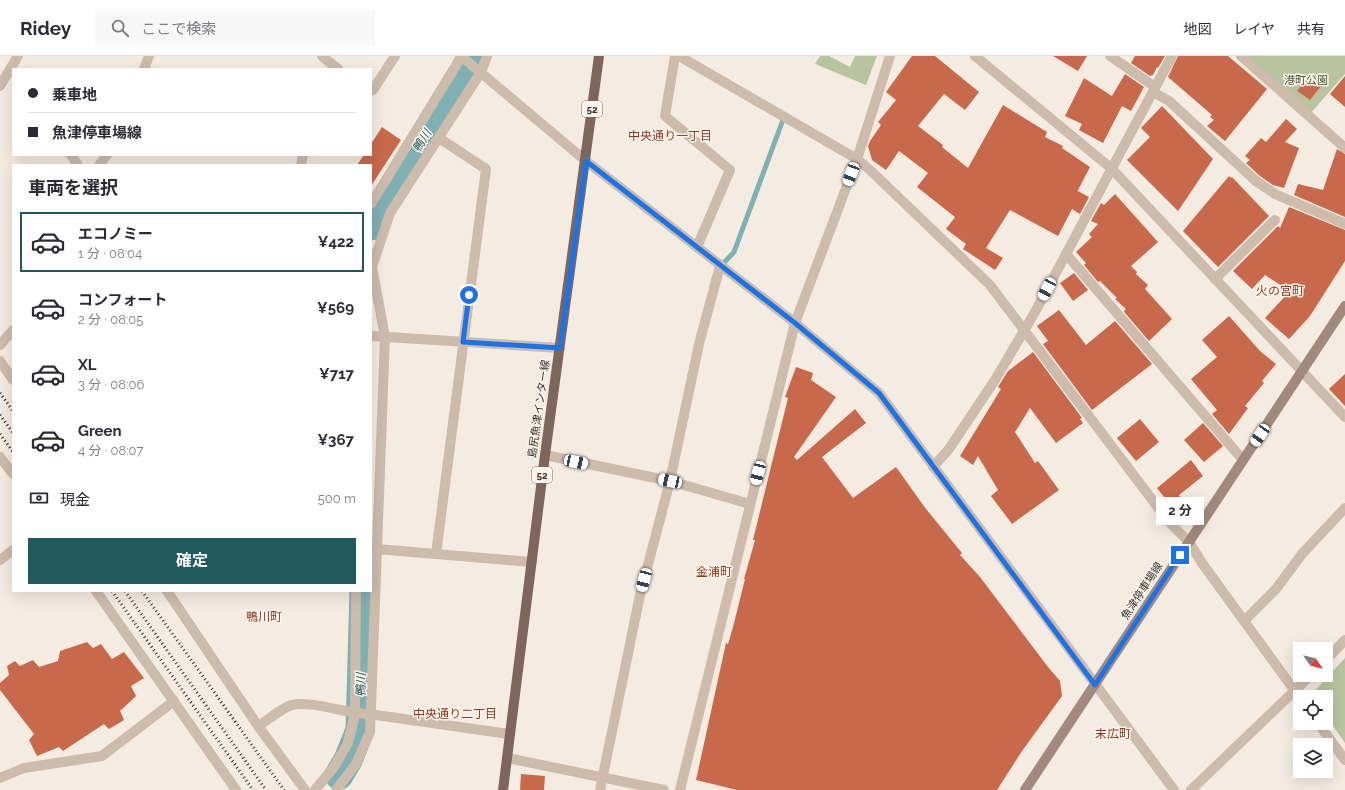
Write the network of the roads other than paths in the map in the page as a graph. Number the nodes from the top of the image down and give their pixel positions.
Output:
1 (150, 56) edge
2 (322, 56) edge
3 (395, 56) edge
4 (461, 56) edge
5 (487, 56) edge
6 (599, 56) edge
7 (675, 56) edge
8 (679, 56) edge
9 (890, 56) edge
10 (975, 56) edge
11 (1110, 56) edge
12 (1172, 56) edge
13 (1241, 56) edge
14 (15, 61) edge
15 (144, 68) edge
16 (337, 68) edge
17 (479, 70) junction
18 (0, 86) edge
19 (1154, 89) junction
20 (372, 90) edge
21 (439, 138) junction
22 (1345, 148) edge
23 (106, 156) edge
24 (857, 159) junction
25 (586, 161) junction
26 (100, 164) edge
27 (1112, 169) junction
28 (372, 202) edge
29 (1275, 220) dead end
30 (1345, 224) edge
31 (697, 247) junction
32 (1066, 254) junction
33 (720, 266) junction
34 (1215, 279) junction
35 (1345, 306) edge
36 (795, 323) junction
37 (12, 331) edge
38 (1024, 331) junction
39 (379, 336) edge
40 (463, 342) junction
41 (0, 345) edge
42 (560, 348) junction
43 (0, 361) edge
44 (1302, 371) junction
45 (12, 379) edge
46 (1345, 416) edge
47 (545, 455) junction
48 (0, 457) edge
49 (1243, 460) junction
50 (933, 467) junction
51 (12, 473) edge
52 (670, 481) junction
53 (750, 504) junction
54 (1345, 508) edge
55 (1188, 542) junction
56 (374, 549) edge
57 (12, 551) edge
58 (436, 554) junction
59 (0, 560) edge
60 (532, 562) junction
61 (97, 592) edge
62 (168, 592) edge
63 (356, 592) edge
64 (1244, 621) junction
65 (1345, 640) edge
66 (1333, 653) edge
67 (1095, 685) junction
68 (1294, 690) edge
69 (1293, 699) edge
70 (174, 702) junction
71 (355, 714) junction
72 (369, 714) junction
73 (258, 726) junction
74 (1323, 730) edge
75 (509, 734) junction
76 (507, 758) junction
77 (1345, 760) edge
78 (601, 776) junction
79 (0, 778) edge
80 (236, 790) edge
81 (305, 790) edge
82 (315, 790) edge
83 (336, 790) edge
84 (503, 790) edge
85 (600, 790) edge
86 (664, 790) edge
87 (680, 790) edge
88 (1025, 790) edge
89 (1174, 790) edge
90 (1191, 790) edge

1 - 15 street
2 - 16 street
3 - 20 street
4 - 17 street
4 - 28 street
5 - 17 street
6 - 25 main road, 島尻魚津インター線 / 52
7 - 31 street
8 - 24 street
9 - 24 street
10 - 27 street
11 - 19 street
12 - 19 street
13 - 22 street
14 - 18 street
17 - 21 street
17 - 25 street
19 - 27 street
19 - 30 street
21 - 39 street
21 - 40 street
23 - 26 street
24 - 36 street
24 - 38 street
25 - 31 street
25 - 42 main road, 島尻魚津インター線 / 52
27 - 32 street
27 - 34 street
29 - 34 street
31 - 33 street
32 - 38 street
32 - 49 street
33 - 36 street
33 - 52 street
34 - 44 street
35 - 44 main road, 魚津停車場線
36 - 50 street
36 - 53 street
37 - 41 street
38 - 50 street
38 - 55 street
39 - 40 street
39 - 72 street
40 - 42 street
40 - 58 street
42 - 47 main road, 島尻魚津インター線 / 52
43 - 45 street
44 - 46 street
44 - 49 main road, 魚津停車場線
47 - 52 street
47 - 60 main road, 島尻魚津インター線 / 52
48 - 51 street
49 - 55 main road, 魚津停車場線
50 - 67 street
52 - 53 street
52 - 78 street
53 - 87 street
54 - 64 street
55 - 64 street
55 - 67 main road, 魚津停車場線
56 - 58 street
57 - 59 street
58 - 60 street
60 - 75 main road, 島尻魚津インター線 / 52
61 - 70 street
62 - 73 street
63 - 71 street
64 - 68 street
65 - 66 street
67 - 88 main road, 魚津停車場線
67 - 89 street
69 - 90 street
70 - 79 street
70 - 80 street
71 - 72 street
71 - 73 street
71 - 82 street
72 - 75 street
72 - 83 street
73 - 81 street
74 - 77 street
75 - 76 main road, 島尻魚津インター線 / 52
76 - 78 street
76 - 84 main road, 島尻魚津インター線 / 52
78 - 85 street
78 - 86 street

